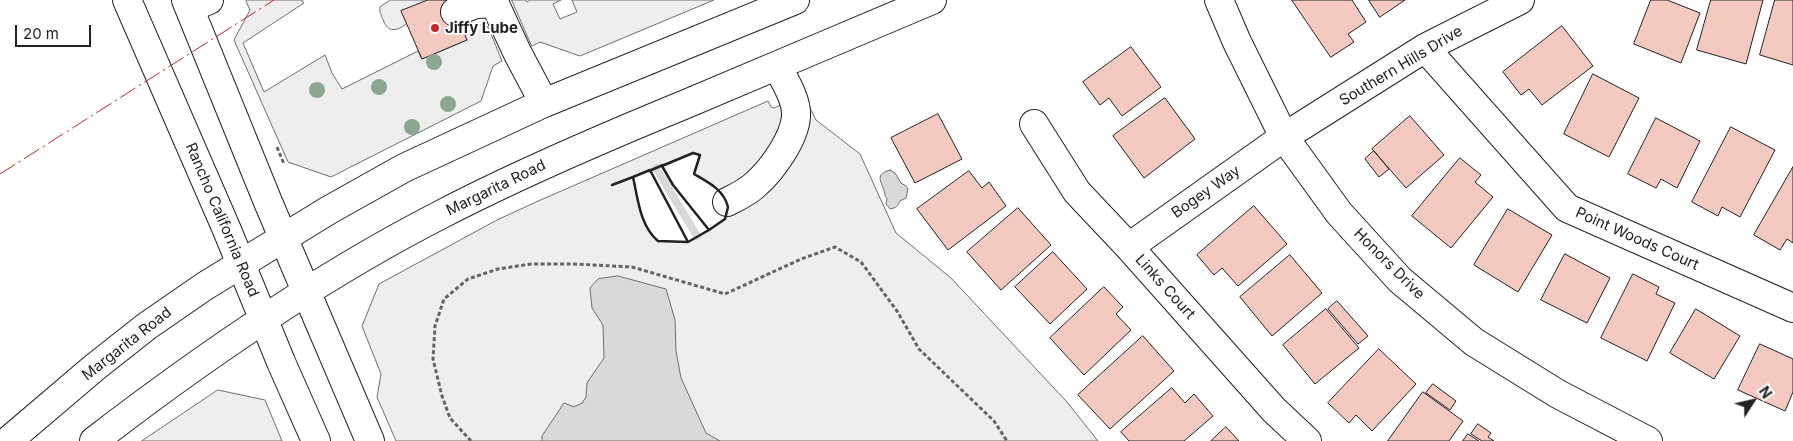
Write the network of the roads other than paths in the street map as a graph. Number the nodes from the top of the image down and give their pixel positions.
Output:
1 (127, 0) edge
2 (795, 0) edge
3 (932, 0) edge
4 (1219, 0) edge
5 (1520, 0) edge
6 (494, 2) edge
7 (195, 3) edge
8 (458, 19) dead end
9 (1424, 48) junction
10 (777, 66) junction
11 (544, 103) junction
12 (1034, 124) dead end
13 (1284, 137) junction
14 (727, 202) dead end
15 (283, 238) junction
16 (1129, 247) junction
17 (241, 264) junction
18 (306, 293) junction
19 (1793, 308) edge
20 (264, 320) junction
21 (8, 441) edge
22 (94, 441) edge
23 (316, 441) edge
24 (370, 441) edge
25 (1307, 441) edge
26 (1648, 441) edge

1 - 17 main road, Rancho California Road
2 - 11 main road, Margarita Road
3 - 10 main road, Margarita Road
4 - 13 main road, Honors Drive
5 - 9 main road, Southern Hills Drive
6 - 8 main road
6 - 11 main road
7 - 15 main road
9 - 13 main road, Southern Hills Drive
9 - 19 main road, Point Woods Court
10 - 14 main road
10 - 18 main road, Margarita Road
11 - 15 main road, Margarita Road
12 - 16 main road, Links Court
13 - 16 main road, Bogey Way
13 - 26 main road, Honors Drive
15 - 17 main road, Margarita Road
15 - 18 main road
16 - 25 main road, Links Court
17 - 20 main road, Rancho California Road
17 - 21 main road, Margarita Road
18 - 20 main road, Margarita Road
18 - 24 main road
20 - 22 main road, Margarita Road
20 - 23 main road, Rancho California Road

